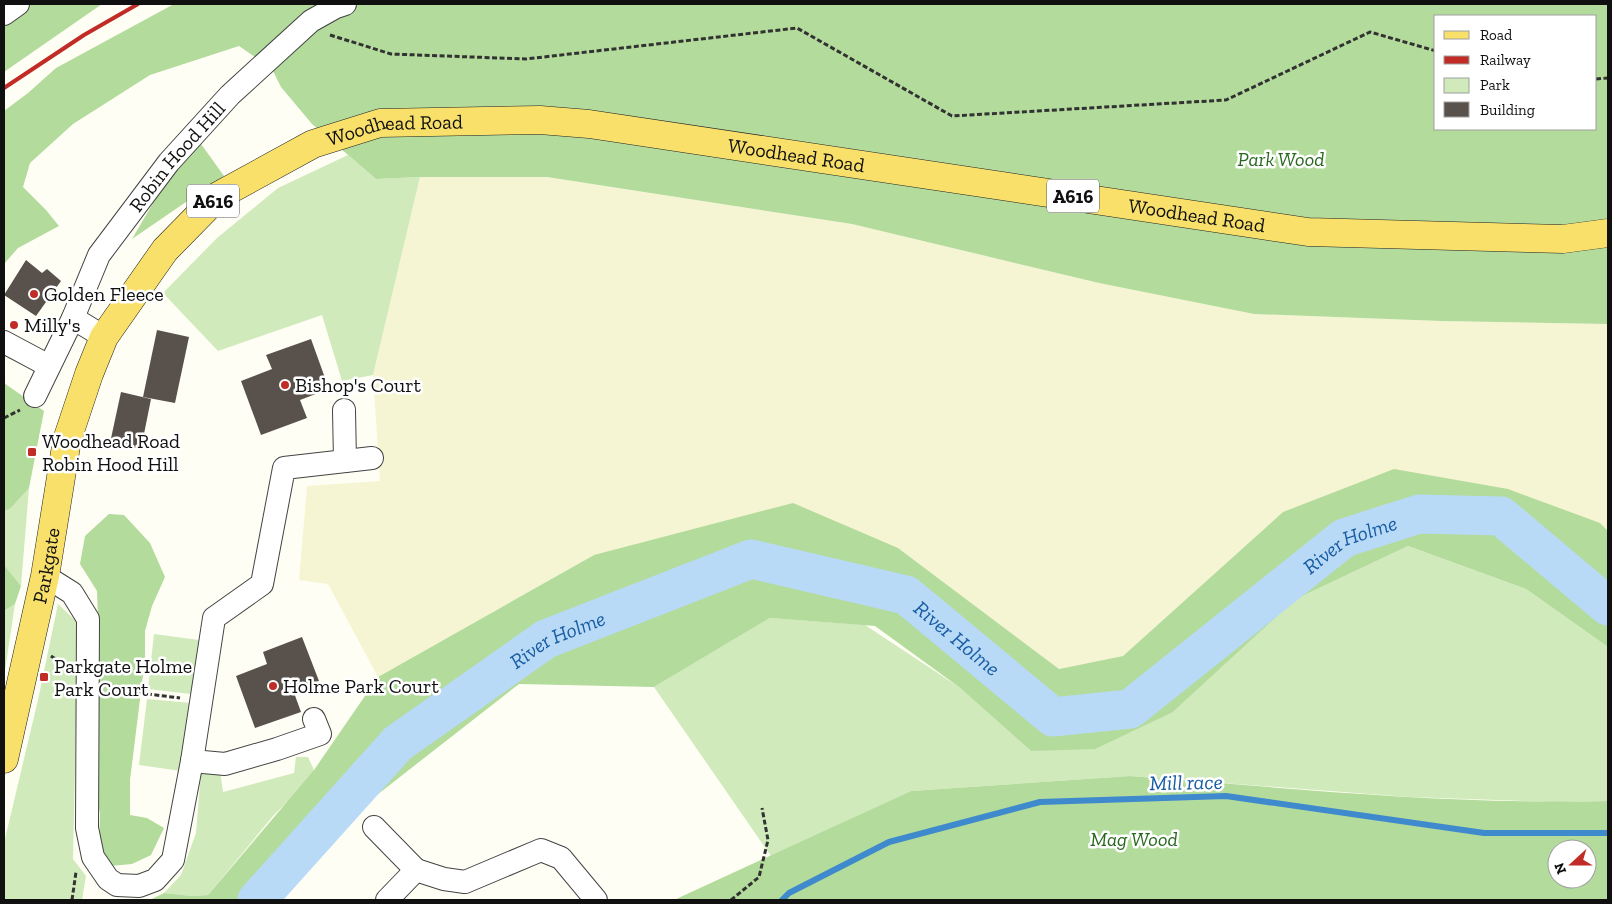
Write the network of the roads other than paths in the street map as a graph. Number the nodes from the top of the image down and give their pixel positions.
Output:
1 (18, 4) edge
2 (345, 4) edge
3 (4, 14) edge
4 (1608, 232) edge
5 (73, 318) junction
6 (104, 337) junction
7 (4, 342) edge
8 (49, 366) junction
9 (89, 374) joint
10 (35, 396) dead end
11 (344, 410) dead end
12 (372, 458) dead end
13 (345, 461) junction
14 (44, 576) junction
15 (320, 734) dead end
16 (4, 759) edge
17 (192, 762) junction
18 (374, 827) dead end
19 (416, 870) junction
20 (387, 900) edge
21 (596, 900) edge

1 - 3 street
2 - 5 street, Robin Hood Hill
4 - 6 main road, Woodhead Road / A616
5 - 6 street
5 - 8 street, Robin Hood Hill
6 - 9 main road, Woodhead Road / A616
7 - 8 street
8 - 10 street, Robin Hood Hill
9 - 14 main road, Parkgate / A616
11 - 13 street
12 - 13 street
13 - 17 street
14 - 16 main road, Parkgate / A616
14 - 17 street
15 - 17 street
18 - 19 street
19 - 20 street
19 - 21 street

